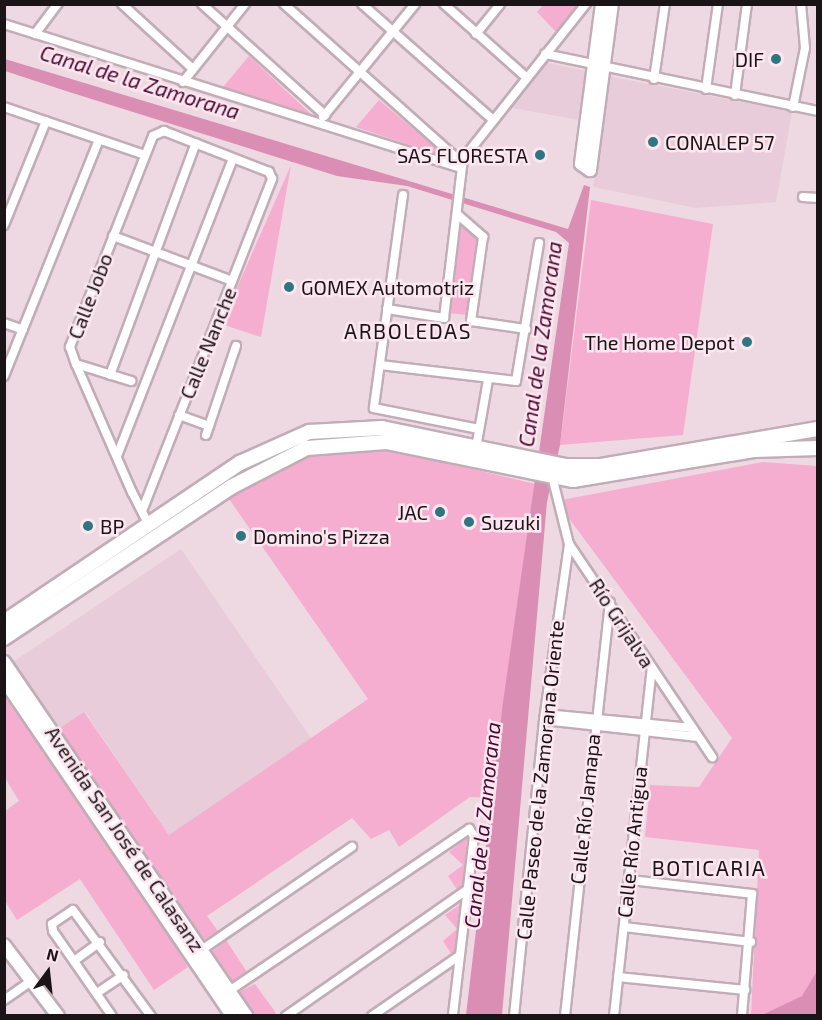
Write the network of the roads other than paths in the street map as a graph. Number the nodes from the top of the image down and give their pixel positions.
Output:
1 (57, 4) edge
2 (122, 4) edge
3 (202, 4) edge
4 (245, 4) edge
5 (284, 4) edge
6 (362, 4) edge
7 (415, 4) edge
8 (444, 4) edge
9 (500, 4) edge
10 (586, 4) edge
11 (602, 4) edge
12 (612, 4) edge
13 (665, 4) edge
14 (718, 4) edge
15 (747, 4) edge
16 (801, 4) edge
17 (4, 24) edge
18 (226, 27) junction
19 (393, 32) junction
20 (476, 33) junction
21 (35, 34) junction
22 (545, 54) junction
23 (599, 68) junction
24 (193, 69) junction
25 (358, 74) junction
26 (526, 77) junction
27 (654, 79) junction
28 (183, 82) junction
29 (706, 89) junction
30 (735, 95) junction
31 (4, 107) edge
32 (798, 108) junction
33 (818, 111) edge
34 (325, 115) junction
35 (492, 119) junction
36 (46, 121) junction
37 (317, 125) junction
38 (99, 140) junction
39 (196, 143) junction
40 (145, 155) junction
41 (233, 159) junction
42 (461, 165) junction
43 (403, 195) dead end
44 (803, 197) dead end
45 (818, 198) edge
46 (457, 214) junction
47 (4, 225) edge
48 (113, 236) junction
49 (539, 243) dead end
50 (155, 252) junction
51 (191, 265) junction
52 (232, 281) junction
53 (387, 309) junction
54 (4, 323) edge
55 (526, 329) junction
56 (22, 330) junction
57 (236, 346) dead end
58 (76, 364) junction
59 (380, 364) junction
60 (110, 375) junction
61 (4, 376) edge
62 (488, 380) junction
63 (131, 381) dead end
64 (179, 415) junction
65 (479, 429) junction
66 (818, 429) edge
67 (818, 441) edge
68 (476, 448) junction
69 (818, 448) edge
70 (754, 450) junction
71 (117, 456) junction
72 (534, 470) junction
73 (553, 480) junction
74 (142, 511) junction
75 (149, 526) junction
76 (569, 544) junction
77 (609, 602) junction
78 (4, 622) edge
79 (4, 638) edge
80 (4, 662) edge
81 (652, 668) junction
82 (4, 680) edge
83 (545, 717) junction
84 (593, 723) junction
85 (644, 728) junction
86 (692, 728) junction
87 (698, 737) junction
88 (712, 757) dead end
89 (352, 847) dead end
90 (139, 869) junction
91 (630, 880) junction
92 (468, 889) junction
93 (624, 927) junction
94 (100, 942) junction
95 (751, 942) junction
96 (4, 945) edge
97 (4, 953) edge
98 (196, 953) junction
99 (459, 956) junction
100 (74, 961) junction
101 (124, 975) junction
102 (618, 977) junction
103 (28, 984) junction
104 (746, 990) junction
105 (229, 991) junction
106 (98, 993) junction
107 (4, 1000) edge
108 (48, 1016) edge
109 (58, 1016) edge
110 (112, 1016) edge
111 (151, 1016) edge
112 (232, 1016) edge
113 (246, 1016) edge
114 (286, 1016) edge
115 (372, 1016) edge
116 (453, 1016) edge
117 (514, 1016) edge
118 (565, 1016) edge
119 (614, 1016) edge
120 (742, 1016) edge

1 - 21 street
2 - 24 street
3 - 18 street
4 - 18 street
5 - 25 street
6 - 19 street
7 - 19 street
8 - 20 street
9 - 20 street
10 - 22 street
11 - 23 street
12 - 23 street
13 - 27 street
14 - 29 street
15 - 30 street
16 - 32 street
17 - 21 street
18 - 24 street
18 - 34 street
19 - 25 street
19 - 35 street
20 - 26 street
21 - 28 street
22 - 23 street
22 - 26 street
23 - 23 street
23 - 27 street
24 - 28 street
25 - 34 street
25 - 42 street
26 - 35 street
27 - 29 street
28 - 37 street
29 - 30 street
30 - 32 street
31 - 36 street
32 - 33 street
34 - 37 street
35 - 42 street
36 - 38 street
36 - 47 street
37 - 42 street
38 - 40 street
38 - 56 street
39 - 40 street, Calle Jobo
39 - 41 street
39 - 50 street
40 - 48 street, Calle Jobo
41 - 51 street
41 - 52 street, Calle Nanche
42 - 46 street
43 - 53 street
44 - 45 street
46 - 53 street
46 - 55 street
48 - 50 street
48 - 58 street, Calle Jobo
49 - 55 street
50 - 51 street
50 - 60 street
51 - 52 street
51 - 71 street
52 - 64 street, Calle Nanche
53 - 59 street
54 - 56 street
55 - 62 street
56 - 61 street
57 - 64 street
58 - 60 street
58 - 71 street, Calle Jobo
59 - 62 street
59 - 65 street
60 - 63 street
62 - 65 street
64 - 74 street, Calle Nanche
65 - 68 street
66 - 72 main road
67 - 70 street
68 - 72 main road
68 - 75 main road
69 - 70 main road
70 - 73 main road
71 - 74 street, Calle Jobo
72 - 73 main road
72 - 79 main road
73 - 76 street, Río Grijalva
74 - 75 street, Calle Jobo
75 - 78 main road
76 - 77 street, Río Grijalva
76 - 83 street, Calle Paseo de la Zamorana Oriente
77 - 81 street, Río Grijalva
77 - 84 street, Calle Río Jamapa
80 - 90 street, Avenida San José de Calasanz
81 - 85 street, Calle Río Antigua
81 - 86 street, Río Grijalva
82 - 90 street, Avenida San José de Calasanz
83 - 84 street
83 - 117 street, Calle Paseo de la Zamorana Oriente
84 - 85 street
84 - 118 street, Calle Río Jamapa
85 - 86 street
85 - 87 street
85 - 91 street, Calle Río Antigua
86 - 87 street, Río Grijalva
87 - 88 street, Río Grijalva
89 - 98 street
90 - 98 street, Avenida San José de Calasanz
91 - 93 street, Calle Río Antigua
91 - 95 street
92 - 99 street
92 - 105 street
92 - 114 street
93 - 95 street
93 - 102 street, Calle Río Antigua
94 - 100 street
94 - 100 street
94 - 101 street
95 - 104 street
96 - 109 street
97 - 103 street
98 - 105 street, Avenida San José de Calasanz
98 - 112 street, Avenida San José de Calasanz
99 - 115 street
99 - 116 street
100 - 106 street
101 - 106 street
101 - 111 street
102 - 104 street
102 - 119 street, Calle Río Antigua
103 - 107 street
103 - 108 street
104 - 120 street
105 - 113 street, Avenida San José de Calasanz
106 - 110 street

